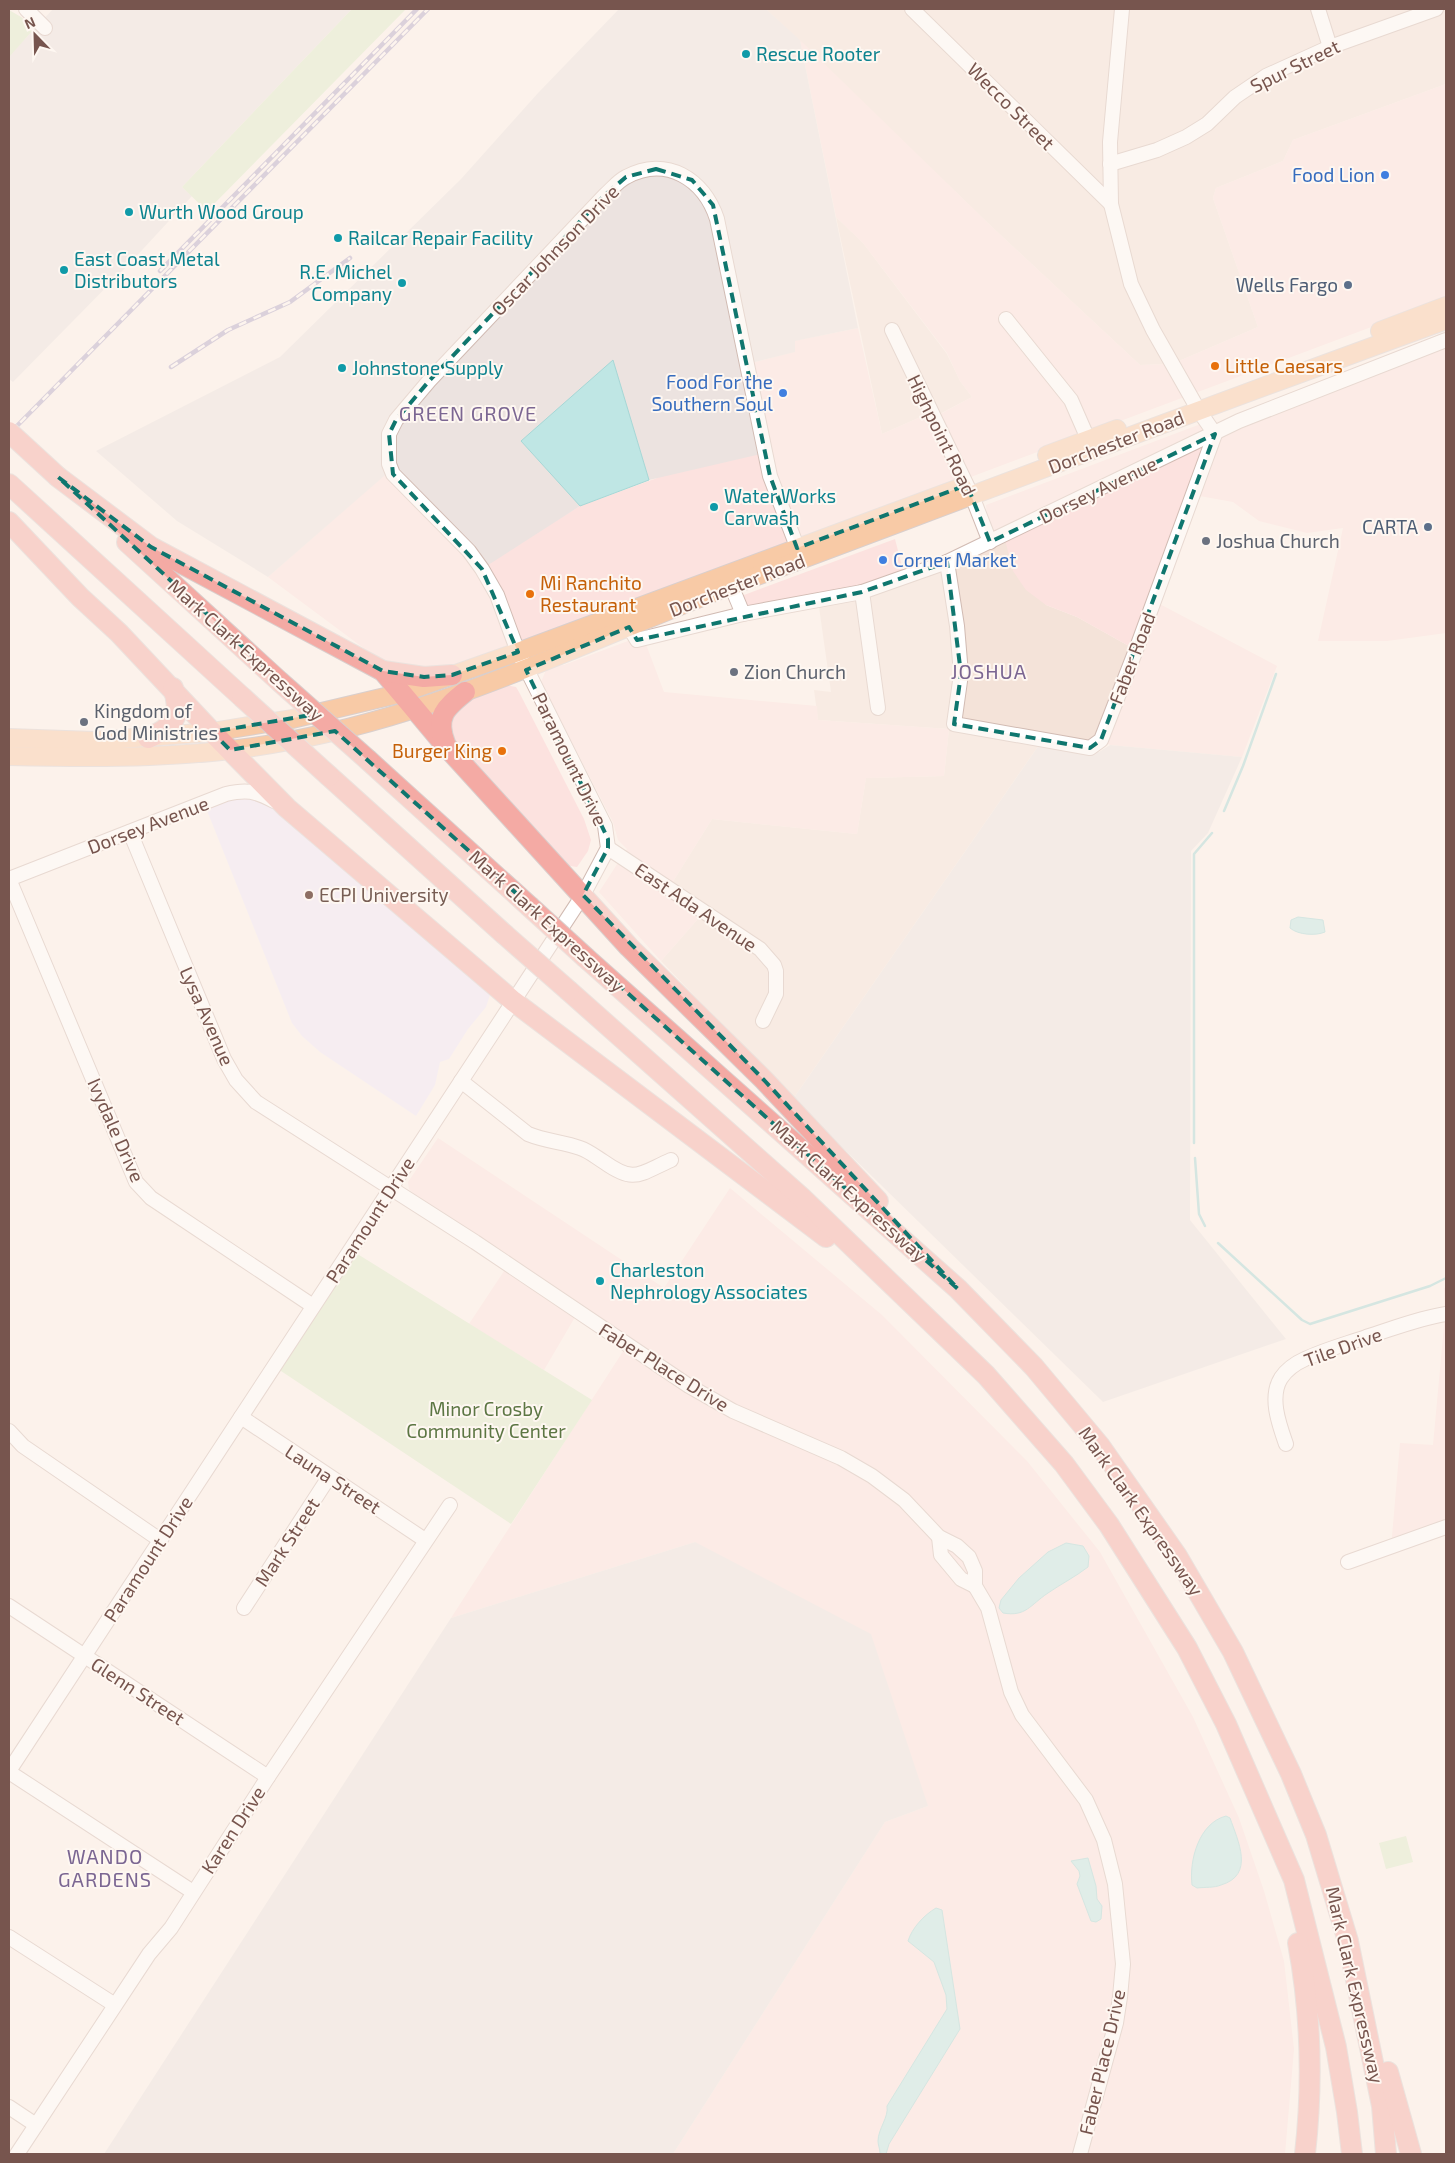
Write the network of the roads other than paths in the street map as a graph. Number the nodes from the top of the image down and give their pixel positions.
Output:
1 (26, 9) edge
2 (912, 9) edge
3 (1122, 9) edge
4 (1318, 9) edge
5 (1436, 9) edge
6 (45, 28) dead end
7 (1330, 47) junction
8 (1110, 164) junction
9 (1111, 204) junction
10 (1446, 306) edge
11 (1006, 319) dead end
12 (1446, 320) edge
13 (892, 330) dead end
14 (1446, 340) edge
15 (1345, 350) junction
16 (1196, 406) junction
17 (9, 432) edge
18 (1215, 434) junction
19 (1091, 445) junction
20 (58, 477) junction
21 (9, 484) edge
22 (970, 491) junction
23 (10, 524) edge
24 (990, 542) junction
25 (800, 555) junction
26 (947, 562) junction
27 (729, 580) junction
28 (862, 592) junction
29 (743, 614) junction
30 (629, 627) junction
31 (518, 652) junction
32 (526, 670) junction
33 (383, 671) junction
34 (452, 675) junction
35 (173, 688) junction
36 (465, 692) junction
37 (402, 693) junction
38 (878, 708) dead end
39 (415, 710) junction
40 (212, 732) junction
41 (9, 738) edge
42 (148, 738) junction
43 (446, 745) junction
44 (230, 750) junction
45 (9, 756) edge
46 (287, 808) junction
47 (130, 832) junction
48 (608, 848) junction
49 (9, 879) edge
50 (583, 895) junction
51 (513, 1001) junction
52 (763, 1021) dead end
53 (461, 1080) junction
54 (671, 1160) dead end
55 (390, 1190) junction
56 (958, 1289) junction
57 (313, 1306) junction
58 (921, 1312) junction
59 (1446, 1314) edge
60 (241, 1417) junction
61 (9, 1431) edge
62 (1286, 1444) dead end
63 (329, 1477) junction
64 (450, 1505) dead end
65 (1446, 1527) edge
66 (939, 1537) junction
67 (160, 1540) junction
68 (425, 1540) junction
69 (1348, 1562) dead end
70 (975, 1586) junction
71 (9, 1606) edge
72 (244, 1608) dead end
73 (84, 1656) junction
74 (9, 1771) edge
75 (268, 1777) junction
76 (1257, 1794) junction
77 (193, 1892) junction
78 (9, 1937) edge
79 (1348, 1941) junction
80 (115, 2005) junction
81 (9, 2107) edge
82 (36, 2125) junction
83 (17, 2154) edge
84 (1080, 2154) edge
85 (1305, 2154) edge
86 (1352, 2154) edge
87 (1386, 2154) edge
88 (1411, 2154) edge

1 - 6 street
2 - 9 street, Wecco Street
3 - 8 street
4 - 7 street
5 - 7 street, Spur Street
7 - 8 street, Spur Street
8 - 9 street
9 - 16 street
10 - 15 main road, Dorchester Road
11 - 19 street
12 - 15 main road, Dorchester Road
13 - 22 street, Highpoint Road
14 - 18 street, Dorsey Avenue
15 - 16 main road, Dorchester Road
16 - 18 street
16 - 19 main road, Dorchester Road
17 - 20 highway, Mark Clark Expressway, bridge
18 - 24 street, Dorsey Avenue
18 - 26 street, Faber Road
19 - 22 main road, Dorchester Road
20 - 33 highway
20 - 56 highway, Mark Clark Expressway, bridge
21 - 58 highway, Mark Clark Expressway, bridge
22 - 24 street, Highpoint Road
22 - 25 main road, Dorchester Road
23 - 35 highway
24 - 26 street, Dorsey Avenue
25 - 27 main road, Dorchester Road
25 - 31 street, Oscar Johnson Drive
26 - 28 street, Dorsey Avenue
27 - 29 street
27 - 30 main road, Dorchester Road
27 - 31 main road, Dorchester Road
28 - 29 street, Dorsey Avenue
28 - 38 street
29 - 30 street, Dorsey Avenue
30 - 32 main road, Dorchester Road
31 - 32 street, Paramount Drive
31 - 34 main road, Dorchester Road
32 - 36 main road, Dorchester Road
32 - 48 street, Paramount Drive
33 - 34 highway
33 - 37 highway
34 - 37 main road, Dorchester Road
35 - 40 highway
35 - 42 highway
36 - 39 main road, Dorchester Road
36 - 43 highway
37 - 39 highway
37 - 40 main road, Dorchester Road
39 - 43 highway
39 - 44 main road, Dorchester Road
40 - 42 main road, Dorchester Road
40 - 44 highway
41 - 42 main road, Dorchester Road
43 - 50 highway
44 - 45 main road, Dorchester Road
44 - 46 highway
46 - 47 street, Dorsey Avenue
46 - 51 highway
47 - 49 street, Dorsey Avenue
47 - 55 street, Lysa Avenue
48 - 50 street, Paramount Drive
48 - 52 street, East Ada Avenue
49 - 57 street, Ivydale Drive
50 - 51 street, Paramount Drive
50 - 56 highway
51 - 53 street, Paramount Drive
51 - 58 highway
53 - 54 street
53 - 55 street, Paramount Drive
55 - 57 street, Paramount Drive
55 - 66 street, Faber Place Drive
56 - 79 highway, Mark Clark Expressway
57 - 60 street, Paramount Drive
58 - 76 highway, Mark Clark Expressway
59 - 62 street, Tile Drive
60 - 63 street, Launa Street
60 - 67 street, Paramount Drive
61 - 67 street
63 - 68 street, Launa Street
63 - 72 street, Mark Street
64 - 68 street, Karen Drive
65 - 69 street
66 - 70 street, Faber Place Drive
66 - 70 street, Faber Place Drive
67 - 73 street, Paramount Drive
68 - 75 street, Karen Drive
70 - 84 street, Faber Place Drive
71 - 73 street, Glenn Street
73 - 74 street, Paramount Drive
73 - 75 street, Glenn Street
74 - 77 street
75 - 77 street, Karen Drive
76 - 85 highway
76 - 86 highway, Mark Clark Expressway
77 - 80 street, Karen Drive
78 - 80 street
79 - 87 highway, Mark Clark Expressway
79 - 88 highway
80 - 82 street, Karen Drive
81 - 82 street
82 - 83 street, Karen Drive

